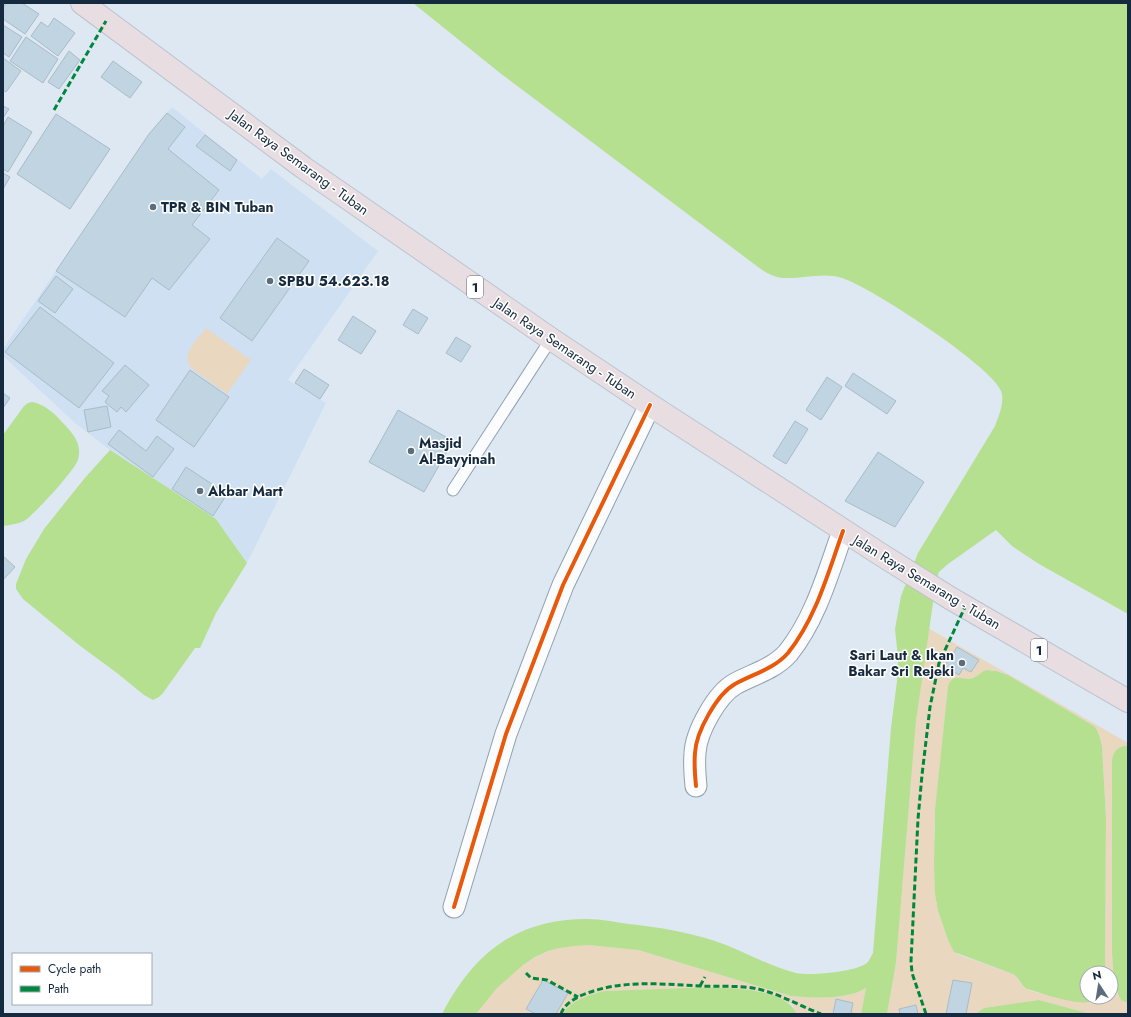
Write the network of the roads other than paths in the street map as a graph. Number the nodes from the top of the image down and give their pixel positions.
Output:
1 (82, 3) edge
2 (551, 339) junction
3 (650, 405) junction
4 (453, 490) dead end
5 (844, 531) junction
6 (1128, 701) edge
7 (696, 786) dead end
8 (454, 907) dead end

1 - 2 highway, Jalan Raya Semarang - Tuban / 1
2 - 3 highway, Jalan Raya Semarang - Tuban / 1
2 - 4 lane
3 - 5 highway, Jalan Raya Semarang - Tuban / 1
3 - 8 street
5 - 6 highway, Jalan Raya Semarang - Tuban / 1
5 - 7 street

